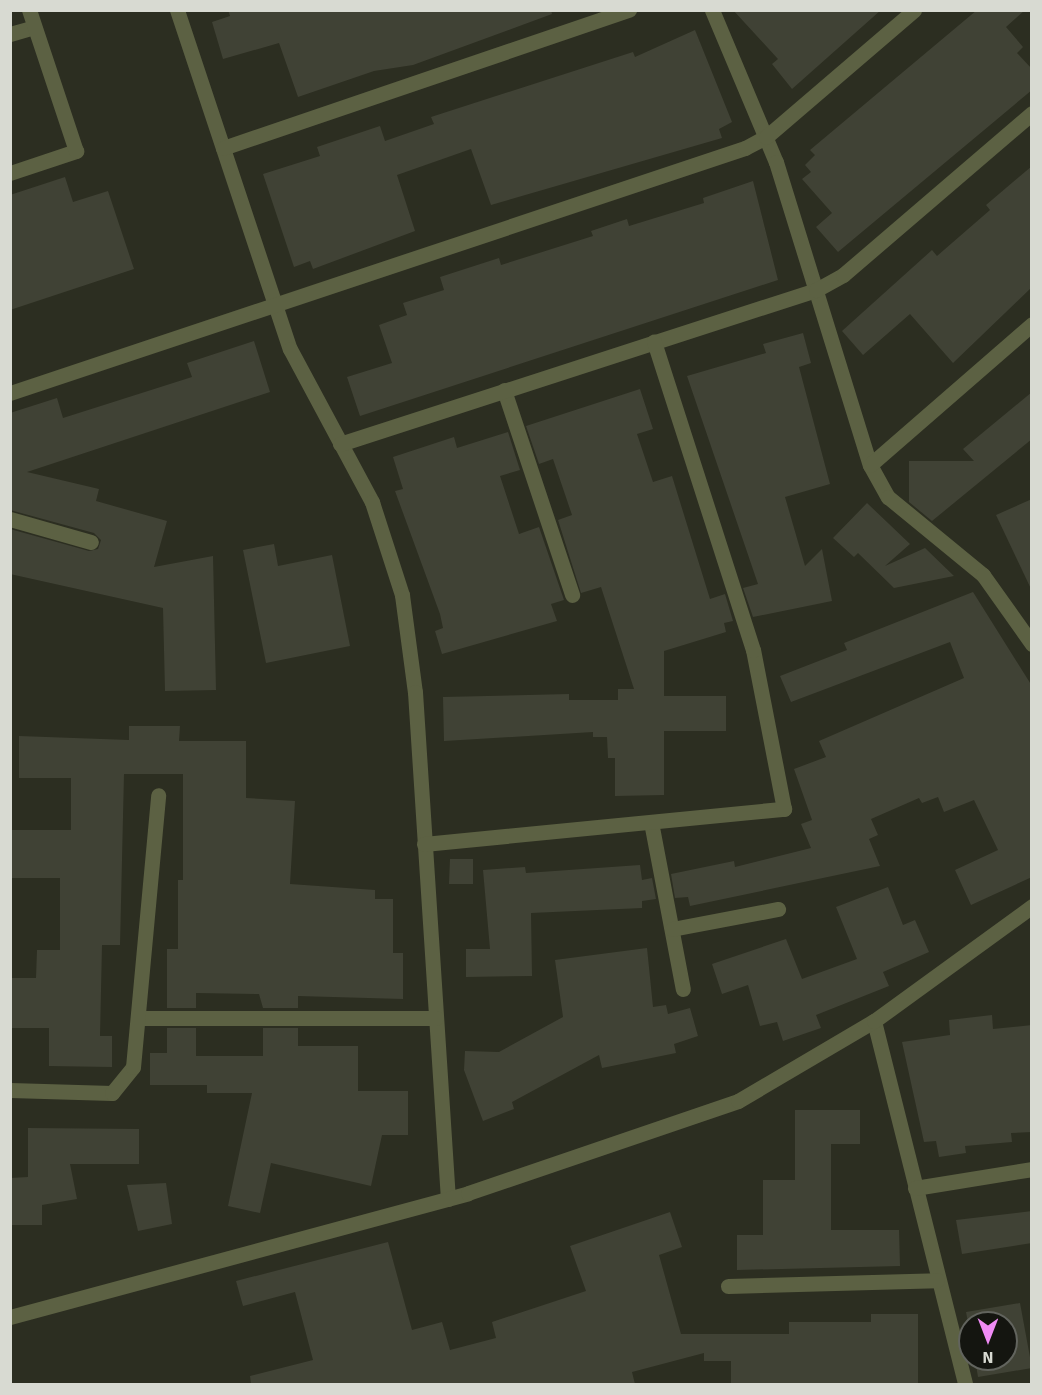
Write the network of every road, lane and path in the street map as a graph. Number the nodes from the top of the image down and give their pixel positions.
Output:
1 (29, 10) edge
2 (177, 10) edge
3 (629, 10) edge
4 (712, 10) edge
5 (914, 10) edge
6 (34, 27) junction
7 (10, 34) edge
8 (1032, 113) edge
9 (766, 137) junction
10 (223, 148) junction
11 (10, 173) edge
12 (816, 290) junction
13 (274, 302) junction
14 (1032, 324) edge
15 (654, 342) junction
16 (504, 390) junction
17 (10, 393) edge
18 (340, 444) junction
19 (870, 465) junction
20 (10, 519) edge
21 (91, 542) dead end
22 (572, 595) dead end
23 (1032, 644) edge
24 (158, 795) dead end
25 (651, 822) junction
26 (424, 844) junction
27 (1032, 906) edge
28 (778, 909) dead end
29 (672, 929) junction
30 (683, 989) dead end
31 (138, 1018) junction
32 (436, 1018) junction
33 (874, 1021) junction
34 (10, 1090) edge
35 (1032, 1169) edge
36 (915, 1188) junction
37 (448, 1199) junction
38 (937, 1280) junction
39 (728, 1286) dead end
40 (10, 1317) edge
41 (965, 1384) edge

1 - 6 street
2 - 10 street
3 - 10 street
4 - 9 street
5 - 9 street
6 - 7 street
6 - 11 street
8 - 12 street
9 - 12 street
9 - 13 street
10 - 13 street
12 - 15 street
12 - 19 street
13 - 17 street
13 - 18 street
14 - 19 street
15 - 16 street
15 - 25 street
16 - 18 street
16 - 22 street
18 - 26 street
19 - 23 street
20 - 21 street
24 - 31 street
25 - 26 street
25 - 29 street
26 - 32 street
27 - 33 street
28 - 29 street
29 - 30 street
31 - 32 street
31 - 34 street
32 - 37 street
33 - 36 street
33 - 37 street
35 - 36 street
36 - 38 street
37 - 40 street
38 - 39 street
38 - 41 street

